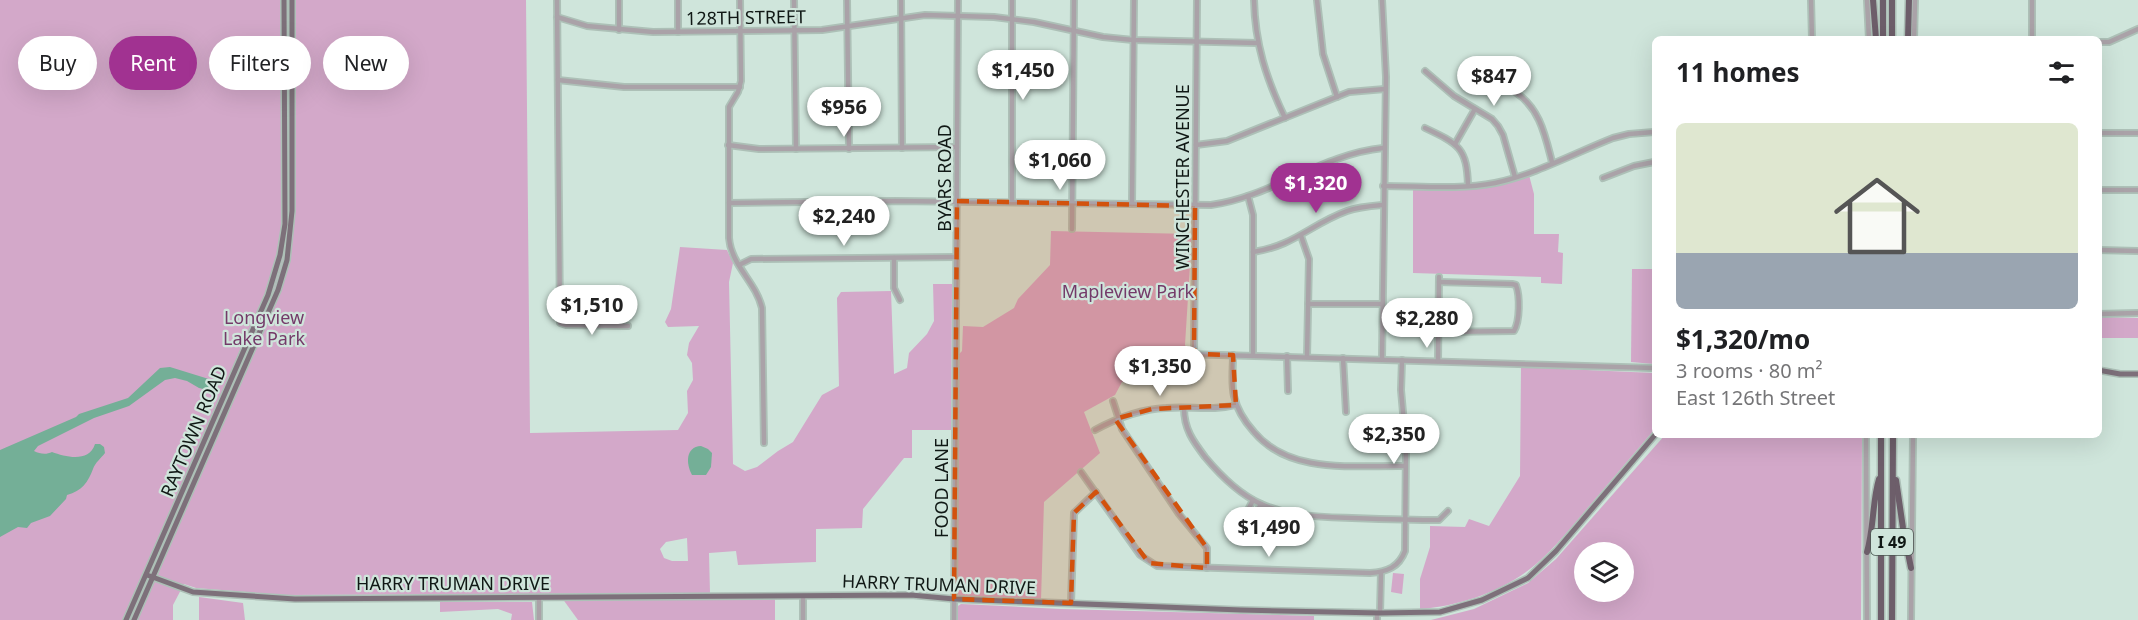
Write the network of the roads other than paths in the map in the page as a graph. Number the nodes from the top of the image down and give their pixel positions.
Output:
1 (284, 0) edge
2 (292, 0) edge
3 (557, 0) edge
4 (619, 0) edge
5 (678, 0) edge
6 (740, 0) edge
7 (794, 0) edge
8 (847, 0) edge
9 (901, 0) edge
10 (958, 0) edge
11 (1012, 0) edge
12 (1074, 0) edge
13 (1134, 0) edge
14 (1197, 0) edge
15 (1254, 0) edge
16 (1317, 0) edge
17 (1382, 0) edge
18 (1811, 0) edge
19 (1867, 0) edge
20 (1873, 0) edge
21 (1883, 0) edge
22 (1892, 0) edge
23 (1909, 0) edge
24 (1914, 0) edge
25 (2032, 0) edge
26 (958, 15) junction
27 (557, 17) junction
28 (901, 17) junction
29 (1012, 18) junction
30 (848, 26) junction
31 (2138, 29) edge
32 (620, 30) junction
33 (740, 31) junction
34 (794, 31) junction
35 (1073, 31) junction
36 (678, 32) junction
37 (1812, 36) edge
38 (1869, 36) edge
39 (1876, 36) edge
40 (1883, 36) edge
41 (1892, 36) edge
42 (1908, 36) edge
43 (1914, 36) edge
44 (2032, 36) edge
45 (1133, 40) junction
46 (1197, 42) junction
47 (2102, 42) edge
48 (1257, 43) junction
49 (1425, 71) dead end
50 (558, 80) junction
51 (740, 87) junction
52 (1385, 89) junction
53 (1515, 92) dead end
54 (1336, 97) junction
55 (1475, 109) junction
56 (1285, 118) junction
57 (1425, 128) dead end
58 (1652, 132) edge
59 (2102, 133) edge
60 (2138, 133) edge
61 (1455, 144) junction
62 (728, 145) junction
63 (1196, 145) junction
64 (957, 147) junction
65 (902, 148) junction
66 (1383, 148) junction
67 (796, 149) junction
68 (849, 149) junction
69 (1552, 162) junction
70 (1652, 162) edge
71 (1515, 177) junction
72 (1603, 178) dead end
73 (1383, 186) junction
74 (1468, 186) junction
75 (2102, 190) edge
76 (2138, 190) edge
77 (1248, 196) junction
78 (957, 201) junction
79 (1012, 201) junction
80 (1071, 202) junction
81 (729, 203) junction
82 (1132, 204) junction
83 (1383, 205) junction
84 (1196, 206) junction
85 (1072, 229) dead end
86 (1301, 236) junction
87 (2102, 250) edge
88 (2138, 251) edge
89 (1253, 252) junction
90 (957, 257) junction
91 (894, 258) junction
92 (739, 265) junction
93 (900, 300) dead end
94 (1308, 304) junction
95 (1383, 304) junction
96 (2102, 314) edge
97 (2138, 314) edge
98 (628, 326) dead end
99 (1438, 332) junction
100 (1184, 354) dead end
101 (1194, 354) junction
102 (956, 355) joint
103 (1233, 355) junction
104 (1252, 355) junction
105 (1287, 356) junction
106 (1307, 357) junction
107 (1343, 358) junction
108 (1382, 359) junction
109 (1402, 360) junction
110 (1438, 361) junction
111 (1652, 368) edge
112 (2102, 371) edge
113 (2138, 374) edge
114 (1288, 391) dead end
115 (1113, 401) dead end
116 (1236, 405) junction
117 (1185, 408) junction
118 (1346, 412) dead end
119 (1117, 420) junction
120 (1095, 430) dead end
121 (1652, 438) edge
122 (1866, 438) edge
123 (1881, 438) edge
124 (1893, 438) edge
125 (1913, 438) edge
126 (764, 443) dead end
127 (1893, 464) junction
128 (1405, 466) junction
129 (1881, 470) junction
130 (1081, 472) dead end
131 (1096, 492) junction
132 (1253, 500) junction
133 (1262, 504) junction
134 (1448, 510) dead end
135 (1405, 520) junction
136 (1867, 552) junction
137 (1207, 568) junction
138 (1911, 568) junction
139 (1381, 572) junction
140 (147, 575) junction
141 (154, 578) junction
142 (803, 596) junction
143 (539, 598) junction
144 (954, 599) junction
145 (1071, 603) junction
146 (1380, 616) edge
147 (126, 620) edge
148 (134, 620) edge
149 (538, 620) edge
150 (803, 620) edge
151 (954, 620) edge
152 (1867, 620) edge
153 (1881, 620) edge
154 (1892, 620) edge
155 (1911, 620) edge

1 - 140 main road, RAYTOWN ROAD
2 - 141 main road, RAYTOWN ROAD
3 - 27 street
4 - 32 street
5 - 36 street
6 - 33 street
7 - 34 street
8 - 30 street
9 - 28 street
10 - 26 street, BYARS ROAD
11 - 29 street
12 - 35 street
13 - 45 street
14 - 46 street, WINCHESTER AVENUE
15 - 48 street
16 - 54 street
17 - 52 street
18 - 37 street
19 - 38 street
20 - 39 highway
21 - 40 highway
22 - 41 highway
23 - 42 highway
24 - 43 street
25 - 44 street
26 - 28 street, 128TH STREET
26 - 29 street, 128TH STREET
26 - 64 street, BYARS ROAD
27 - 32 street, 128TH STREET
27 - 50 street
28 - 30 street, 128TH STREET
28 - 65 street
29 - 35 street, 128TH STREET
29 - 79 street
30 - 34 street, 128TH STREET
30 - 68 street
31 - 47 street
32 - 36 street, 128TH STREET
33 - 34 street, 128TH STREET
33 - 36 street, 128TH STREET
33 - 51 street
34 - 67 street
35 - 45 street, 128TH STREET
35 - 80 street
45 - 46 street, 128TH STREET
45 - 82 street
46 - 48 street, 128TH STREET
46 - 63 street, WINCHESTER AVENUE
48 - 56 street
49 - 55 street
50 - 51 street
50 - 98 street
51 - 62 street
52 - 54 street
52 - 66 street
53 - 69 street
54 - 56 street
55 - 61 street
55 - 71 street
56 - 63 street
57 - 61 street
58 - 69 street
59 - 60 street
61 - 74 street
62 - 67 street
62 - 81 street
63 - 84 street, WINCHESTER AVENUE
64 - 65 street
64 - 78 street, BYARS ROAD
65 - 68 street
66 - 73 street
66 - 77 street
67 - 68 street
69 - 71 street
70 - 72 street
71 - 74 street
73 - 74 street
73 - 83 street
75 - 76 street
77 - 84 street
77 - 89 street
78 - 79 street
78 - 81 street
78 - 90 street, BYARS ROAD
79 - 80 street
80 - 82 street
80 - 85 street
81 - 92 street
82 - 84 street
83 - 86 street
83 - 95 street
84 - 101 street, WINCHESTER AVENUE
86 - 89 street
86 - 94 street
87 - 88 street
89 - 104 street
90 - 91 street
90 - 102 street, BYARS ROAD
91 - 92 street
91 - 93 street
92 - 126 street
94 - 95 street
94 - 106 street
95 - 108 street
96 - 97 street
99 - 99 street
99 - 110 street
100 - 101 street
101 - 103 street
102 - 144 street, FOOD LANE
103 - 104 street
103 - 116 street
104 - 105 street
105 - 106 street
105 - 114 street
106 - 107 street
107 - 108 street
107 - 118 street
108 - 109 street
109 - 110 street
109 - 128 street
110 - 111 street
112 - 113 main road
115 - 119 street
116 - 117 street
116 - 128 street
117 - 119 street
117 - 132 street
119 - 120 street
119 - 137 street
121 - 146 main road, HARRY TRUMAN DRIVE
122 - 136 street
123 - 129 highway, I 49
124 - 127 highway, I 49
125 - 138 street
127 - 138 highway
127 - 154 highway, I 49
128 - 135 street
129 - 136 highway
129 - 153 highway, I 49
130 - 131 street
131 - 137 street
131 - 145 street
132 - 133 street
132 - 133 street
133 - 135 street
134 - 135 street
135 - 139 street
136 - 152 street
137 - 139 street
138 - 155 street
139 - 146 street
140 - 141 main road, HARRY TRUMAN DRIVE
140 - 147 main road, RAYTOWN ROAD
141 - 143 main road, HARRY TRUMAN DRIVE
141 - 148 main road, RAYTOWN ROAD
142 - 143 main road, HARRY TRUMAN DRIVE
142 - 144 main road, HARRY TRUMAN DRIVE
142 - 150 street
143 - 149 street
144 - 145 main road, HARRY TRUMAN DRIVE
144 - 151 street, FOOD LANE
145 - 146 main road, HARRY TRUMAN DRIVE

